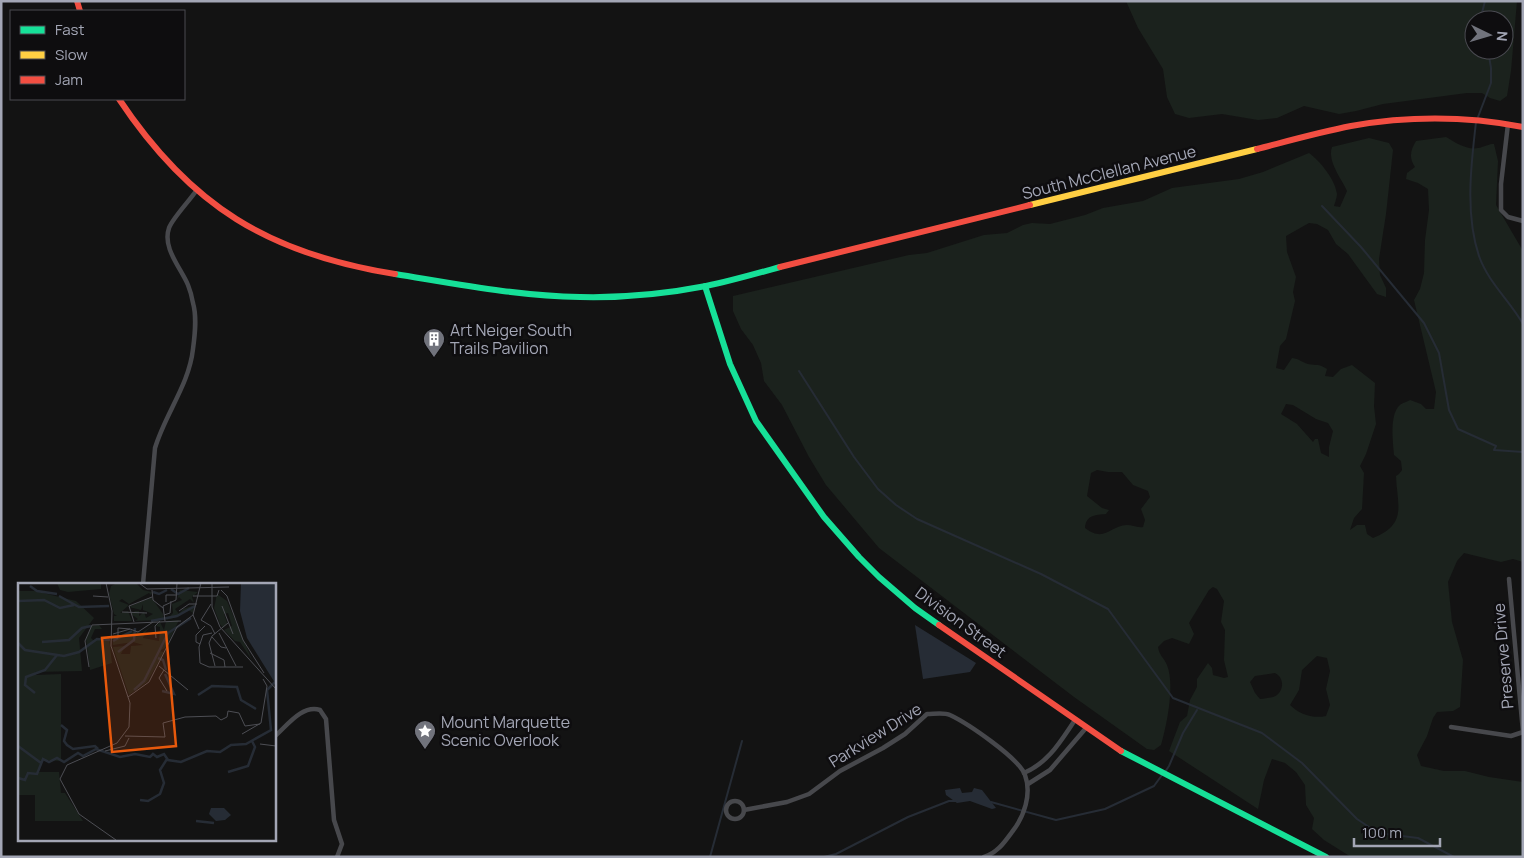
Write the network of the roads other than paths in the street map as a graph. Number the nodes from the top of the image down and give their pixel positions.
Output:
1 (120, 100) edge
2 (1508, 124) junction
3 (1523, 127) edge
4 (196, 191) junction
5 (1523, 221) edge
6 (704, 286) junction
7 (1509, 579) dead end
8 (143, 583) edge
9 (1075, 720) junction
10 (1451, 727) dead end
11 (1086, 728) junction
12 (1523, 732) edge
13 (275, 736) edge
14 (1024, 773) junction
15 (1028, 784) junction
16 (744, 810) junction
17 (337, 857) edge
18 (984, 857) edge
19 (1326, 857) edge

1 - 4 main road, South McClellan Avenue
2 - 3 main road, South McClellan Avenue
2 - 5 street
2 - 6 main road, South McClellan Avenue
4 - 6 main road, South McClellan Avenue
4 - 8 street
6 - 9 main road, Division Street
7 - 12 street, Preserve Drive
9 - 11 main road, Division Street
9 - 14 street
10 - 12 street
11 - 15 street
11 - 19 main road, Division Street
13 - 17 street
14 - 15 street, Parkview Drive
14 - 16 street, Parkview Drive
15 - 18 street
16 - 16 street, Parkview Drive

